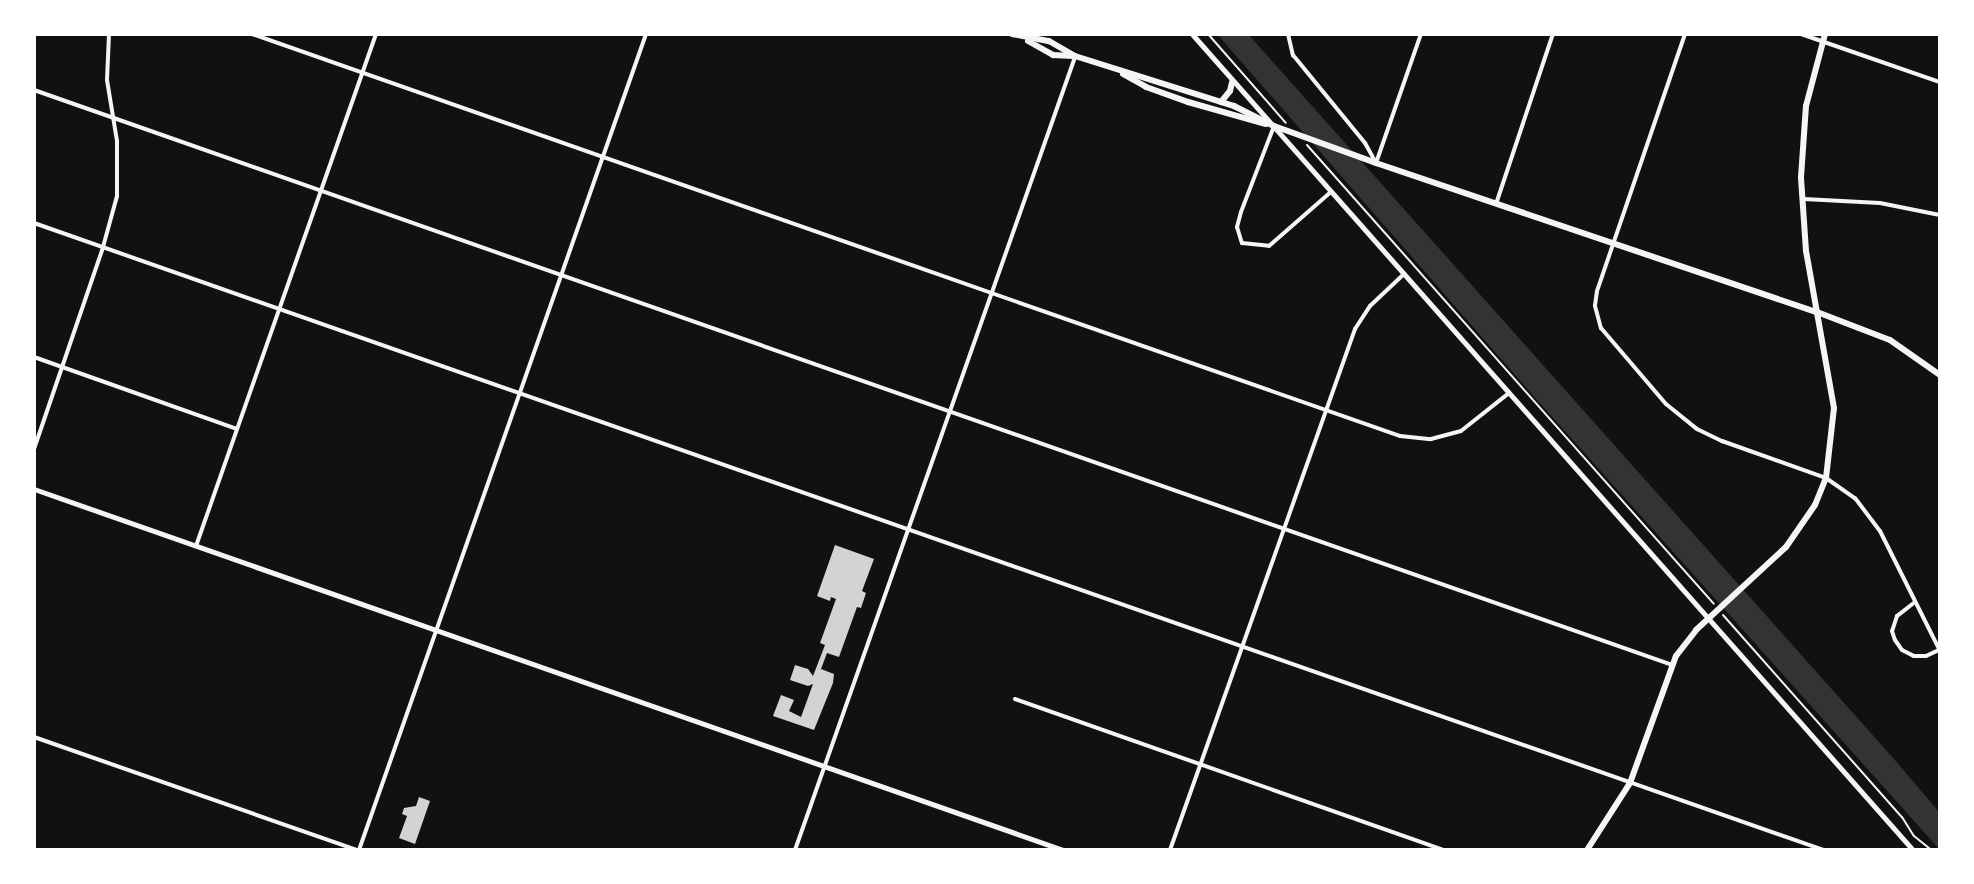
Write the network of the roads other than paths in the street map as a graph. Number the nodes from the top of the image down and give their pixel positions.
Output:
1 (109, 34) edge
2 (252, 34) edge
3 (376, 34) edge
4 (646, 34) edge
5 (1012, 34) edge
6 (1192, 34) edge
7 (1288, 34) edge
8 (1421, 34) edge
9 (1553, 34) edge
10 (1685, 34) edge
11 (1801, 34) edge
12 (1823, 38) edge
13 (1025, 39) junction
14 (1075, 56) junction
15 (1117, 71) junction
16 (362, 73) junction
17 (1232, 82) junction
18 (1940, 82) edge
19 (34, 90) edge
20 (1221, 102) junction
21 (113, 118) junction
22 (1274, 126) junction
23 (602, 157) junction
24 (1376, 163) junction
25 (322, 191) junction
26 (1331, 192) junction
27 (1801, 199) junction
28 (1496, 204) junction
29 (1940, 215) edge
30 (34, 223) edge
31 (1615, 244) junction
32 (103, 247) junction
33 (560, 274) junction
34 (1404, 274) junction
35 (992, 293) junction
36 (280, 309) junction
37 (1817, 312) junction
38 (34, 357) edge
39 (62, 367) junction
40 (1939, 373) edge
41 (519, 393) junction
42 (1509, 393) junction
43 (1326, 410) junction
44 (950, 411) junction
45 (237, 429) junction
46 (34, 449) edge
47 (1826, 478) junction
48 (34, 489) edge
49 (1284, 528) junction
50 (908, 529) junction
51 (196, 546) junction
52 (1915, 602) junction
53 (1707, 619) junction
54 (436, 631) junction
55 (1242, 646) junction
56 (1940, 650) edge
57 (1672, 665) junction
58 (1015, 699) dead end
59 (34, 737) edge
60 (1200, 765) junction
61 (824, 767) junction
62 (1630, 783) junction
63 (1910, 849) edge
64 (358, 850) edge
65 (795, 850) edge
66 (1063, 850) edge
67 (1170, 850) edge
68 (1443, 850) edge
69 (1587, 850) edge
70 (1823, 850) edge

1 - 21 street
2 - 16 street
3 - 16 street
4 - 23 street
5 - 13 main road
6 - 17 main road
7 - 24 street
8 - 24 street
9 - 28 street
10 - 31 street
11 - 12 street
12 - 18 street
12 - 27 main road
13 - 14 main road
13 - 14 main road
14 - 15 main road
14 - 35 street
15 - 20 main road
15 - 22 main road
16 - 23 street
16 - 25 street
17 - 20 main road
17 - 22 main road
19 - 21 street
20 - 22 main road
21 - 25 street
21 - 32 street
22 - 24 main road
22 - 26 main road
22 - 26 street
23 - 33 street
23 - 35 street
24 - 28 main road
25 - 33 street
25 - 36 street
26 - 34 main road
27 - 29 street
27 - 37 main road
28 - 31 main road
30 - 32 street
31 - 37 main road
31 - 47 street
32 - 36 street
32 - 39 street
33 - 41 street
33 - 44 street
34 - 42 main road
34 - 43 street
35 - 43 street
35 - 44 street
36 - 41 street
36 - 45 street
37 - 40 main road
37 - 47 main road
38 - 39 street
39 - 45 street
39 - 46 street
41 - 50 street
41 - 54 street
42 - 43 street
42 - 53 main road
43 - 49 street
44 - 49 street
44 - 50 street
45 - 51 street
47 - 52 street
47 - 53 main road
48 - 51 main road
49 - 55 street
49 - 57 street
50 - 55 street
50 - 61 street
51 - 54 main road
52 - 56 street
52 - 56 street
53 - 57 main road
53 - 63 main road
54 - 61 main road
54 - 64 street
55 - 60 street
55 - 62 street
57 - 62 main road
58 - 60 street
59 - 64 street
60 - 67 street
60 - 68 street
61 - 65 street
61 - 66 main road
62 - 69 main road
62 - 70 street

